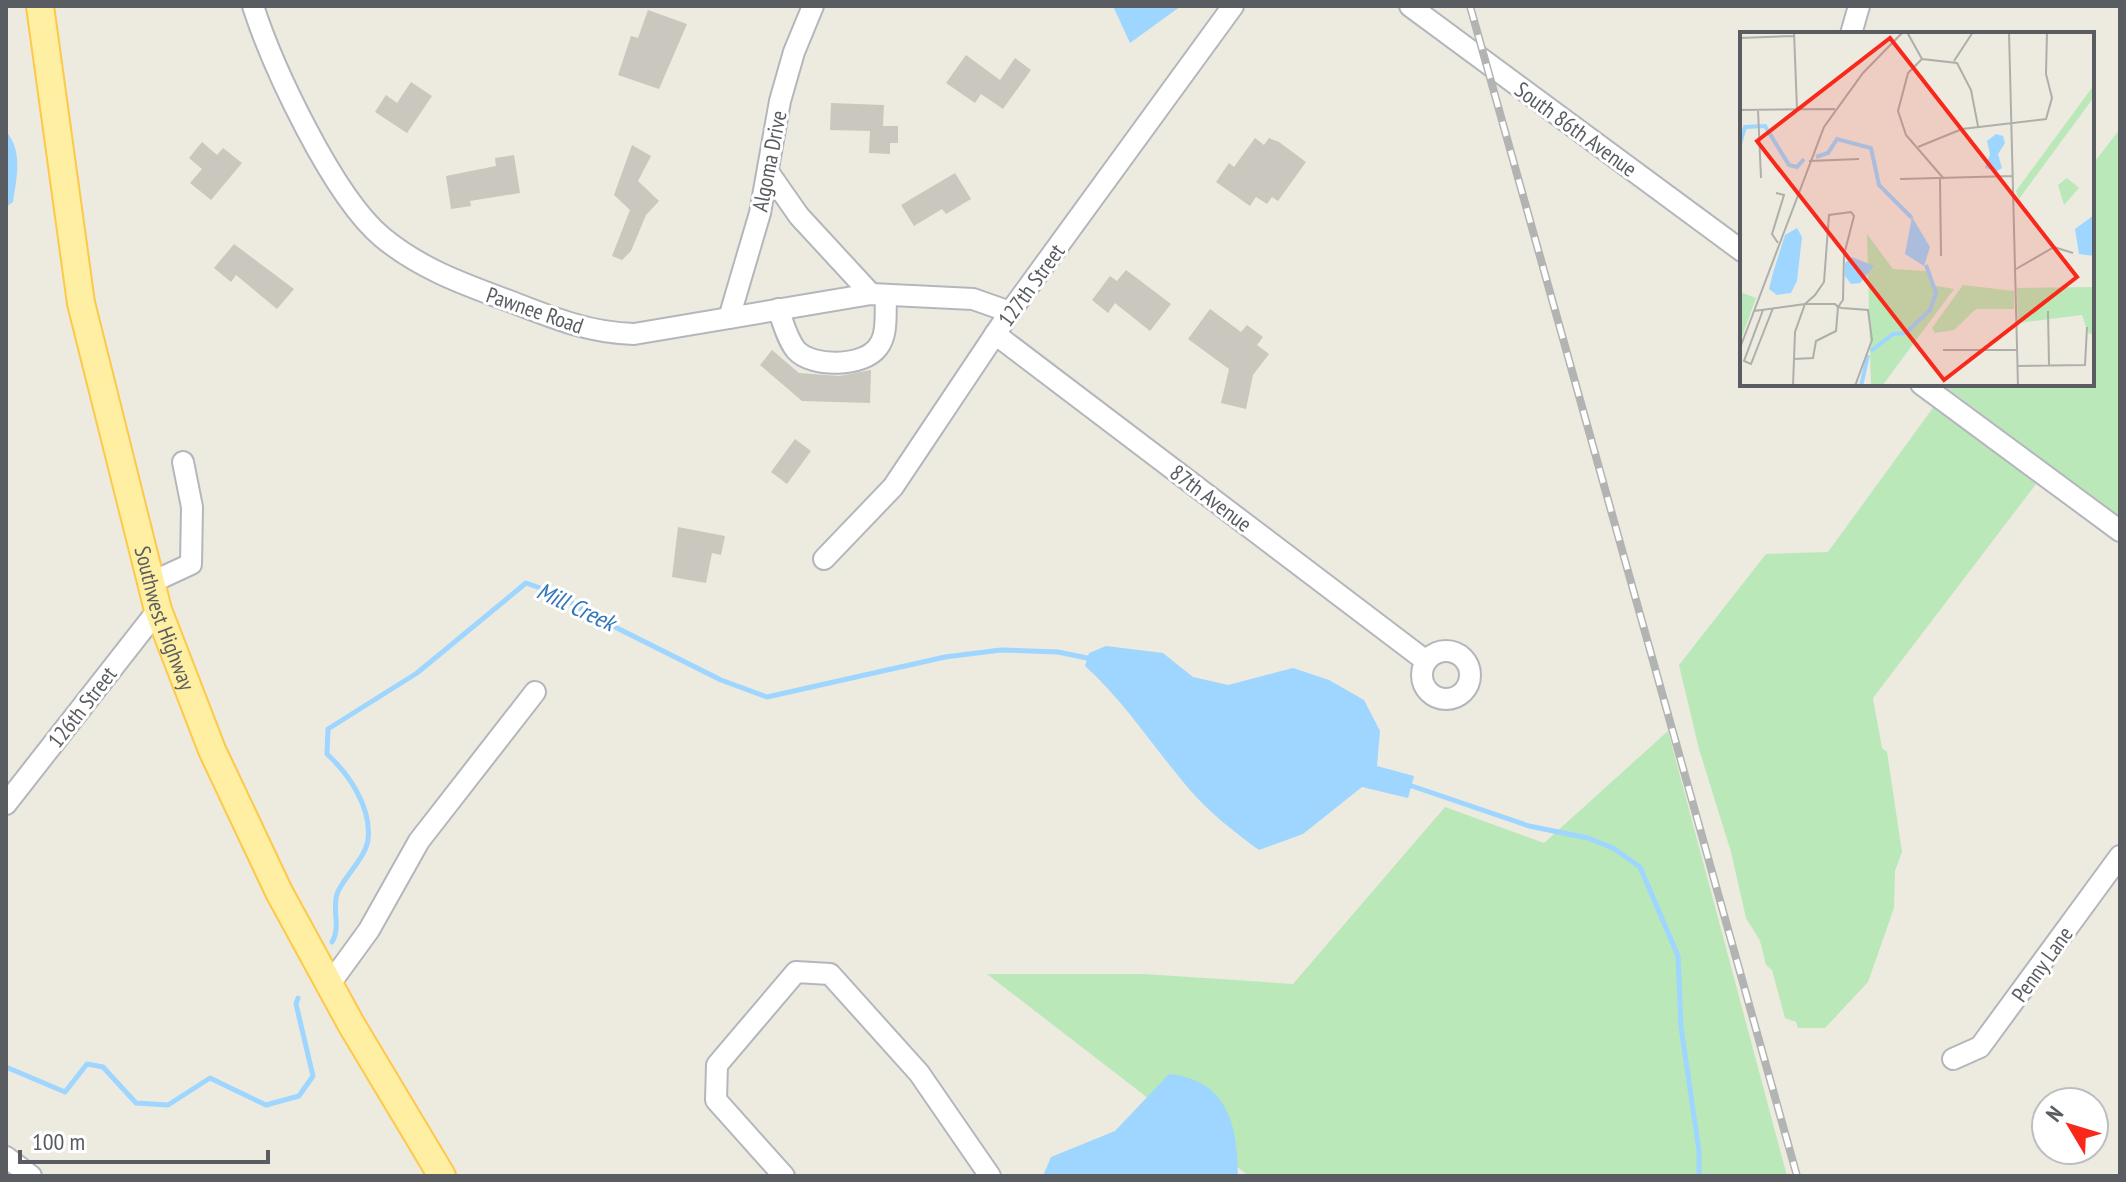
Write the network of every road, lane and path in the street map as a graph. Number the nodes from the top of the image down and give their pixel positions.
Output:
1 (40, 6) edge
2 (253, 6) edge
3 (813, 6) edge
4 (1233, 6) edge
5 (1410, 6) edge
6 (1859, 6) edge
7 (1852, 32) edge
8 (769, 173) junction
9 (1740, 250) edge
10 (878, 296) junction
11 (778, 309) junction
12 (1010, 312) junction
13 (729, 318) junction
14 (995, 334) junction
15 (1924, 386) edge
16 (183, 462) dead end
17 (2120, 531) edge
18 (824, 559) dead end
19 (150, 583) junction
20 (158, 610) junction
21 (1426, 661) dead end
22 (535, 692) dead end
23 (6, 804) edge
24 (2120, 856) edge
25 (329, 985) junction
26 (1953, 1059) dead end
27 (6, 1157) edge
28 (31, 1176) edge
29 (442, 1176) edge
30 (784, 1176) edge
31 (990, 1176) edge

1 - 19 main road, Southwest Highway
2 - 13 street, Pawnee Road
3 - 8 street, Algoma Drive
4 - 12 street, 127th Street
5 - 9 street, South 86th Avenue
6 - 7 street
8 - 10 street
8 - 13 street, Algoma Drive
10 - 11 street, Pawnee Road
10 - 11 street
10 - 12 street, Pawnee Road
11 - 13 street, Pawnee Road
12 - 14 street, 127th Street
14 - 18 street, 127th Street
14 - 21 street, 87th Avenue
15 - 17 street
16 - 19 street
19 - 20 main road, Southwest Highway
20 - 23 street, 126th Street
20 - 25 main road, Southwest Highway
22 - 25 street
24 - 26 street, Penny Lane
25 - 29 main road, Southwest Highway
27 - 28 street
30 - 31 street

